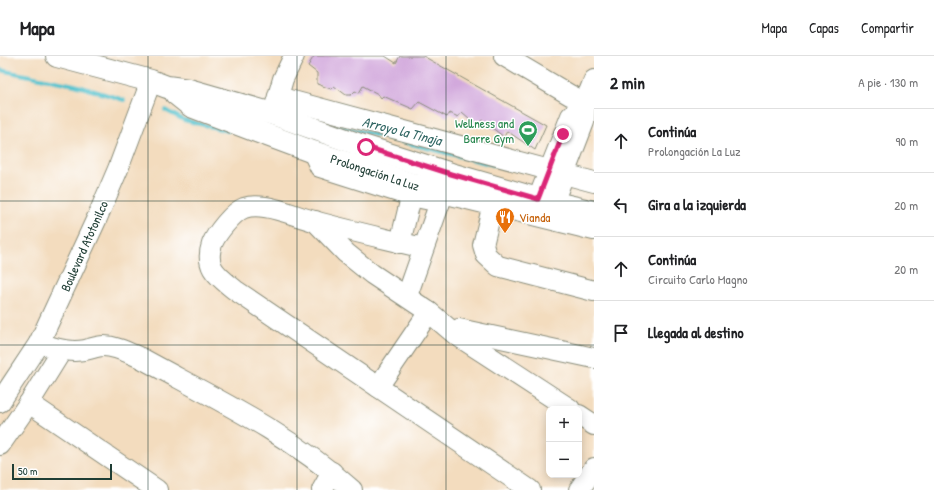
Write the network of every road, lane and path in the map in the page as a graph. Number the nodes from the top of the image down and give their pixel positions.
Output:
1 (57, 56) edge
2 (294, 56) edge
3 (504, 56) edge
4 (78, 59) edge
5 (523, 61) edge
6 (594, 80) edge
7 (159, 84) junction
8 (585, 102) junction
9 (276, 105) junction
10 (556, 172) junction
11 (594, 182) edge
12 (412, 190) junction
13 (442, 197) junction
14 (546, 201) junction
15 (492, 204) junction
16 (594, 212) edge
17 (315, 222) junction
18 (594, 229) edge
19 (400, 242) junction
20 (423, 248) junction
21 (594, 290) edge
22 (407, 296) junction
23 (429, 312) junction
24 (455, 334) junction
25 (39, 343) junction
26 (62, 350) junction
27 (594, 358) edge
28 (378, 387) junction
29 (0, 402) edge
30 (29, 403) junction
31 (565, 406) edge
32 (582, 417) edge
33 (594, 425) edge
34 (0, 445) edge
35 (594, 468) edge
36 (332, 472) junction
37 (157, 490) edge
38 (322, 490) edge
39 (352, 490) edge
40 (530, 490) edge
41 (579, 490) edge

1 - 4 main road, Prolongación La Luz
2 - 9 street
3 - 5 street
4 - 7 main road, Prolongación La Luz
5 - 8 street
6 - 8 street
7 - 9 main road, Prolongación La Luz
7 - 12 main road, Prolongación La Luz
7 - 25 street, Boulevard Atotonilco
8 - 10 street
9 - 10 street
9 - 14 main road, Prolongación La Luz
10 - 11 street
10 - 14 street
12 - 13 main road, Prolongación La Luz
12 - 19 street
13 - 15 main road, Prolongación La Luz
13 - 20 street
14 - 16 main road, Prolongación La Luz
15 - 18 main road, Prolongación La Luz
15 - 21 street
17 - 19 street
17 - 22 street
17 - 28 street
19 - 20 street
20 - 22 street
22 - 23 street
23 - 24 street
23 - 28 street
24 - 27 street
24 - 31 street
25 - 26 street
25 - 29 street, Boulevard Atotonilco
26 - 30 street
26 - 36 street
28 - 40 street
30 - 34 street
30 - 37 street
32 - 33 street
35 - 41 street
36 - 38 street
36 - 39 street

